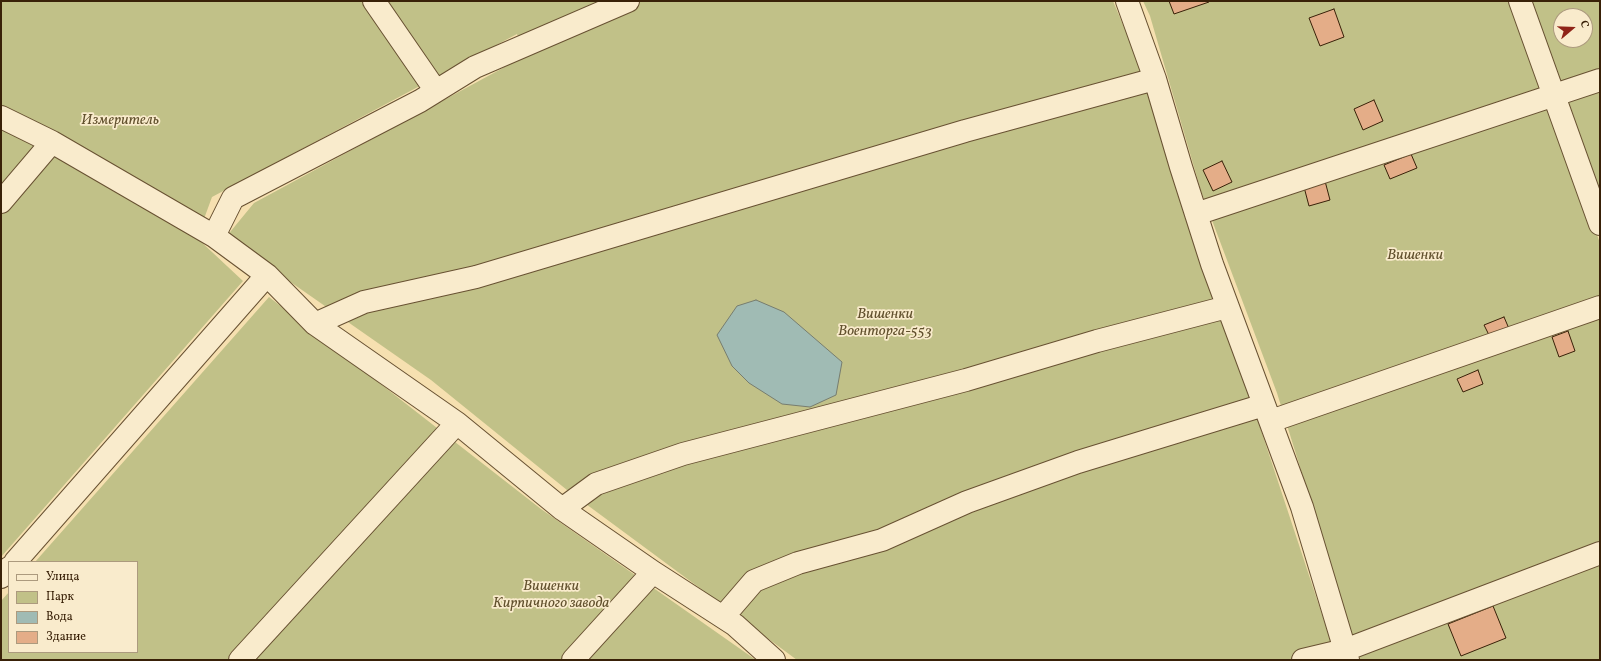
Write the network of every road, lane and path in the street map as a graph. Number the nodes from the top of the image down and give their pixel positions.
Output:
1 (374, 1) edge
2 (628, 1) edge
3 (1127, 1) edge
4 (1520, 1) edge
5 (1155, 80) junction
6 (1600, 80) edge
7 (436, 91) junction
8 (1554, 96) junction
9 (1, 117) edge
10 (52, 142) junction
11 (1, 202) edge
12 (1196, 214) junction
13 (1600, 224) edge
14 (214, 236) junction
15 (267, 275) junction
16 (1227, 307) junction
17 (1600, 307) edge
18 (315, 324) junction
19 (1267, 413) junction
20 (457, 423) junction
21 (562, 509) junction
22 (1600, 553) edge
23 (16, 561) edge
24 (8, 569) edge
25 (653, 572) junction
26 (1, 577) edge
27 (723, 617) junction
28 (1346, 655) edge
29 (240, 660) edge
30 (573, 660) edge
31 (774, 660) edge
32 (1303, 660) edge

1 - 7 lane
2 - 7 lane
3 - 5 lane
4 - 8 lane
5 - 12 lane
5 - 18 lane
6 - 8 lane
7 - 14 lane
8 - 12 lane
8 - 13 lane
9 - 10 lane
10 - 11 lane
10 - 14 lane
12 - 16 lane
14 - 15 lane
15 - 18 lane
15 - 23 lane
16 - 19 lane
16 - 21 lane
17 - 19 lane
18 - 20 lane
19 - 27 lane
19 - 28 lane
20 - 21 lane
20 - 29 lane
21 - 25 lane
22 - 28 lane
24 - 26 lane
25 - 27 lane
25 - 30 lane
27 - 31 lane
28 - 32 lane

